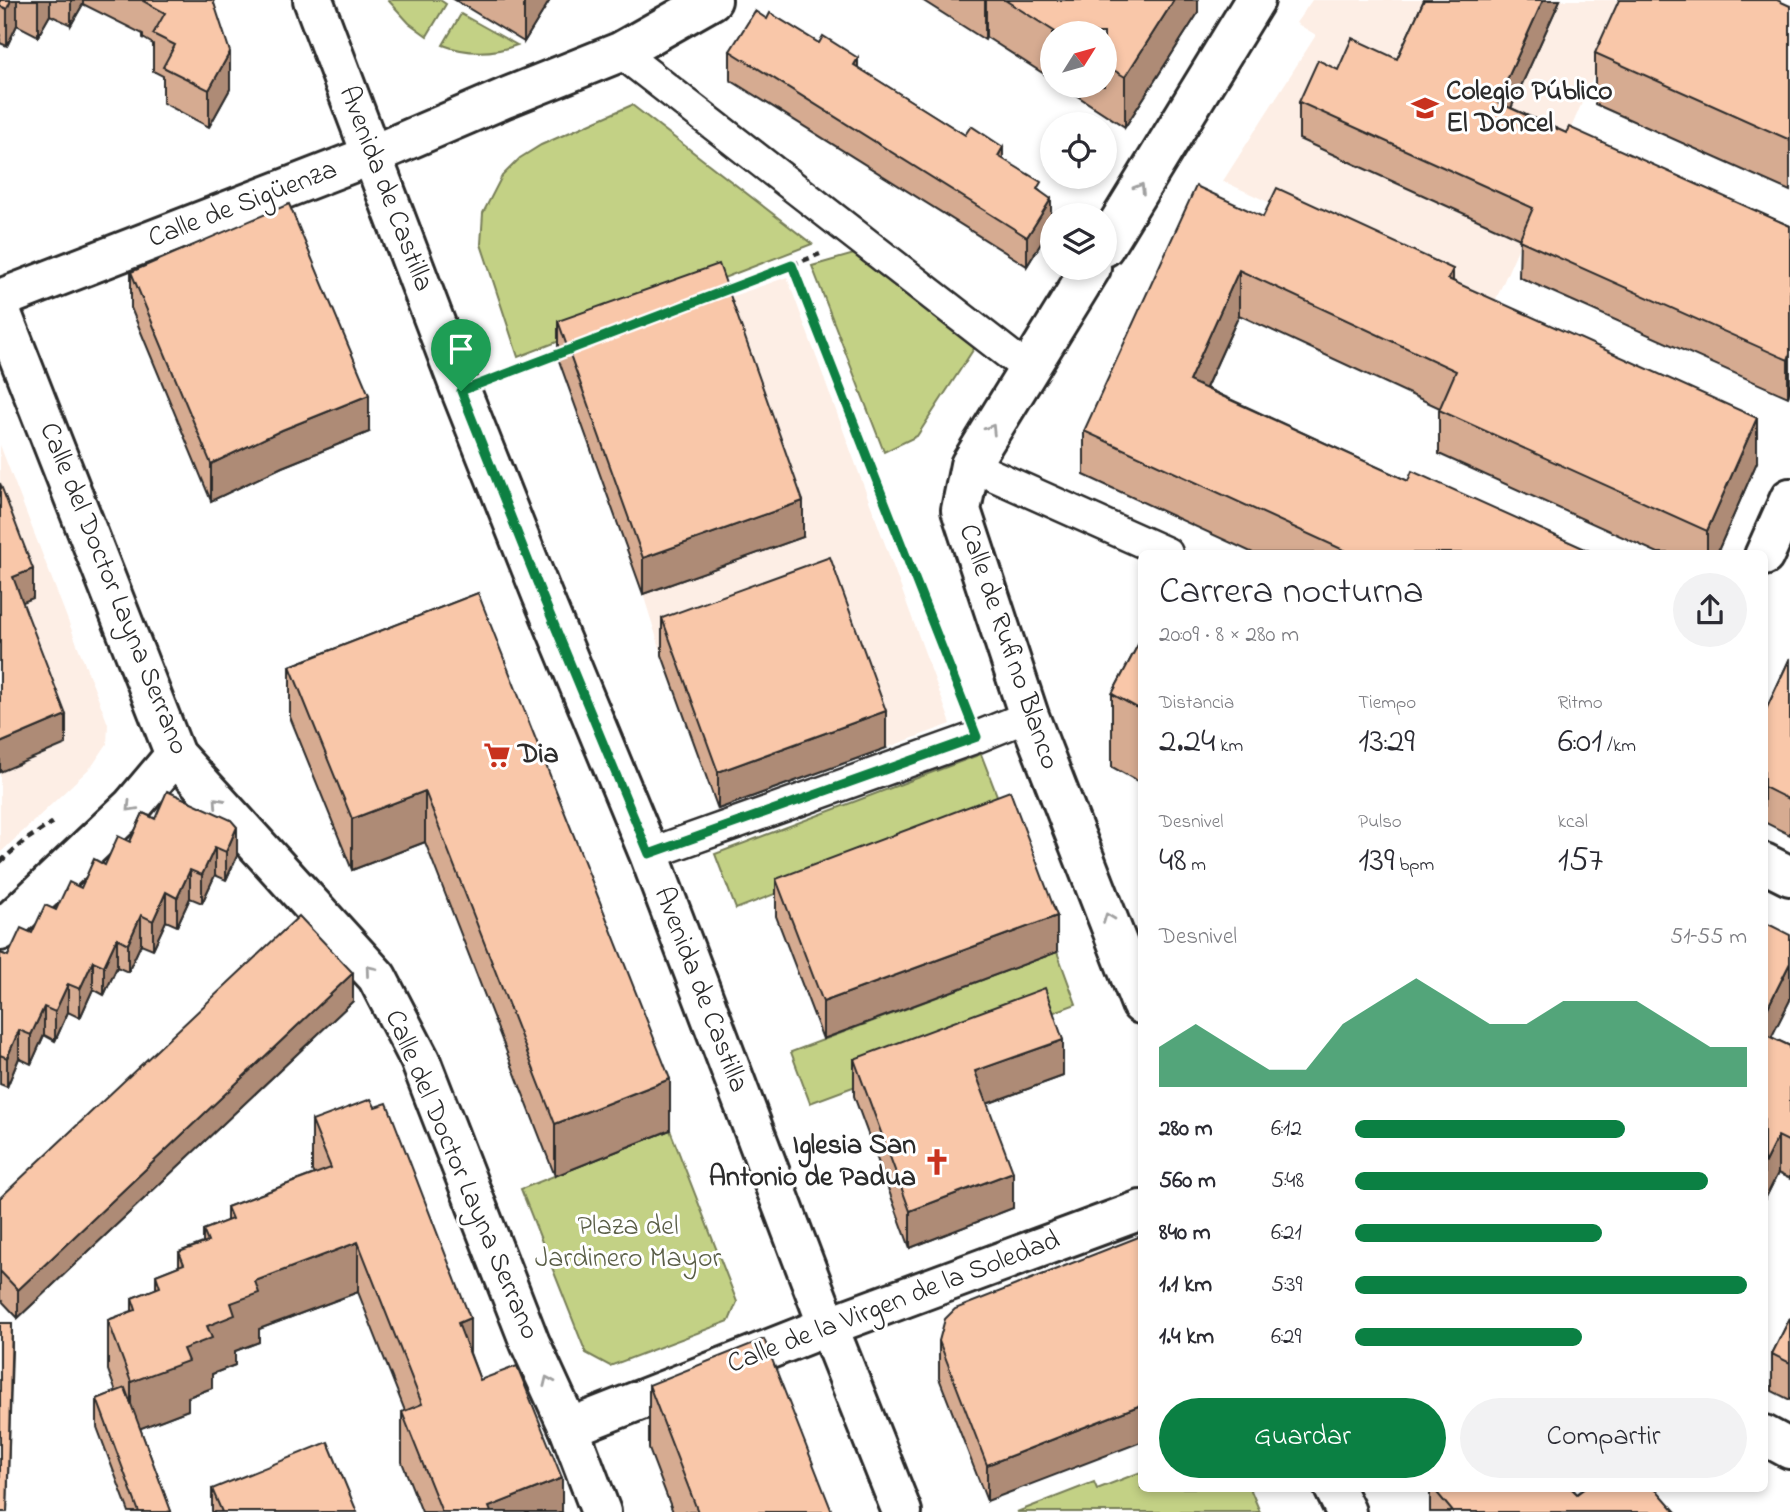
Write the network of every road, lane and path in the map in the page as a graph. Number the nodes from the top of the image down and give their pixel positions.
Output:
1 (313, 0) edge
2 (712, 0) edge
3 (1255, 0) edge
4 (620, 52) junction
5 (372, 155) junction
6 (1117, 226) edge
7 (1084, 280) edge
8 (715, 294) edge
9 (0, 299) edge
10 (0, 309) edge
11 (562, 352) edge
12 (1028, 370) junction
13 (461, 391) junction
14 (970, 465) junction
15 (1790, 498) edge
16 (1160, 550) edge
17 (1766, 550) edge
18 (1030, 716) junction
19 (977, 737) junction
20 (175, 755) junction
21 (54, 822) dead end
22 (649, 854) junction
23 (0, 862) edge
24 (1768, 865) edge
25 (1790, 876) edge
26 (0, 931) edge
27 (1138, 996) edge
28 (1138, 1211) edge
29 (828, 1326) junction
30 (569, 1428) junction
31 (1768, 1437) edge
32 (1790, 1449) edge
33 (1336, 1492) edge
34 (601, 1512) edge
35 (902, 1512) edge
36 (1346, 1512) edge

1 - 5 street, Avenida de Castilla
2 - 4 street, Calle de Sigüenza
6 -> 3 street
4 - 5 street, Calle de Sigüenza
4 - 12 street
5 - 9 street, Calle de Sigüenza
5 - 13 street, Avenida de Castilla
7 - 12 street, Calle de Rufino Blanco
8 - 19 path
10 - 20 street, Calle del Doctor Layna Serrano
11 - 13 path
14 -> 12 street, Calle de Rufino Blanco
13 - 22 street, Avenida de Castilla
14 - 16 street
14 - 18 street, Calle de Rufino Blanco
15 - 17 street
18 - 19 street
27 -> 18 street, Calle de Rufino Blanco
19 - 22 street
20 -> 26 street
30 -> 20 street, Calle del Doctor Layna Serrano
21 - 23 path
22 - 29 street, Avenida de Castilla
24 - 25 street
28 - 29 street, Calle de la Virgen de la Soledad
29 - 30 street, Calle de la Virgen de la Soledad
29 - 35 street, Avenida de Castilla
30 - 34 street, Calle del Doctor Layna Serrano
31 - 32 street
33 - 36 street

